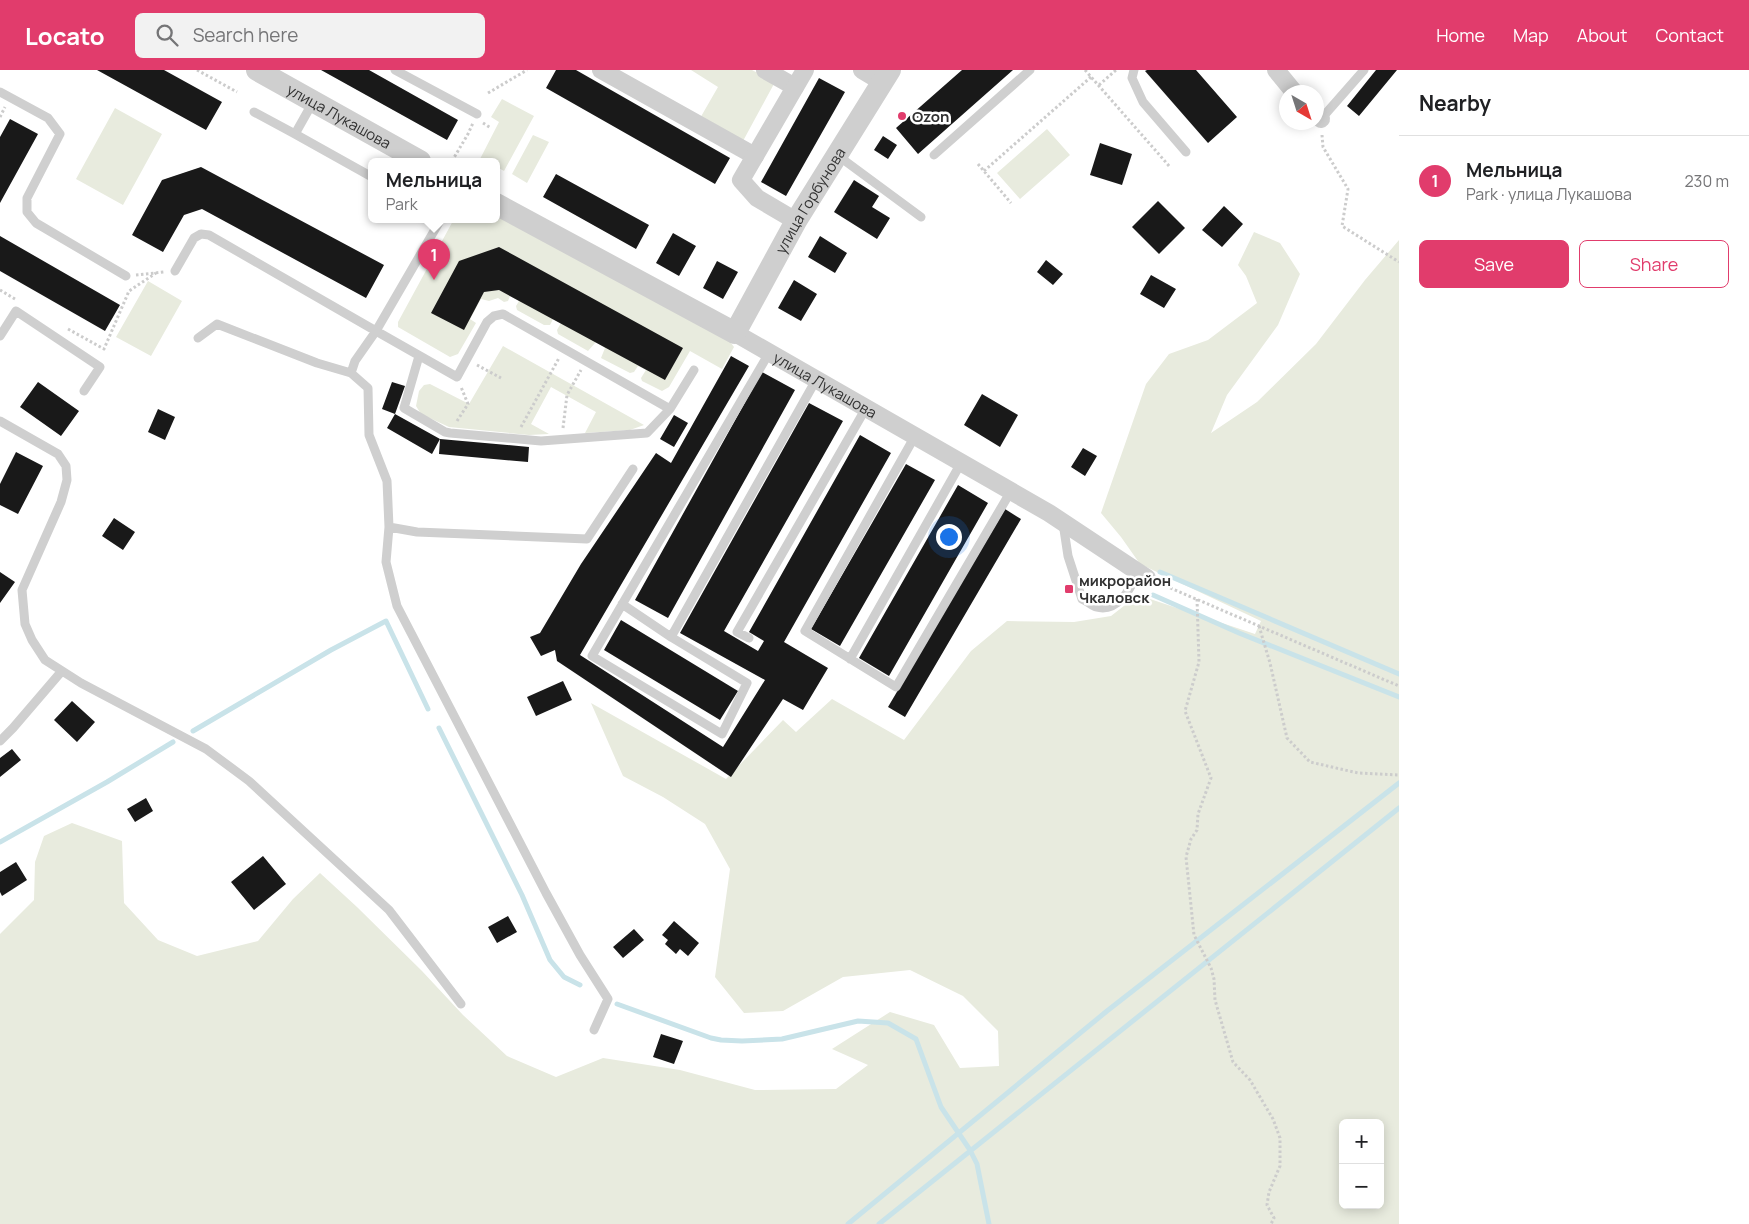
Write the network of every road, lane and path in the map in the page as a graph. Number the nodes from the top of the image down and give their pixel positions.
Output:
1 (197, 70) edge
2 (257, 70) edge
3 (395, 70) edge
4 (527, 70) edge
5 (601, 70) edge
6 (765, 70) edge
7 (806, 70) edge
8 (862, 70) edge
9 (1030, 70) edge
10 (1086, 70) edge
11 (1116, 70) edge
12 (1134, 70) edge
13 (1276, 70) edge
14 (1364, 70) edge
15 (886, 76) edge
16 (1091, 77) junction
17 (1099, 85) junction
18 (1288, 85) edge
19 (796, 87) junction
20 (0, 92) edge
21 (238, 92) dead end
22 (488, 93) dead end
23 (313, 102) junction
24 (254, 112) dead end
25 (1324, 112) edge
26 (477, 114) dead end
27 (491, 128) dead end
28 (1321, 130) edge
29 (296, 134) junction
30 (1186, 152) dead end
31 (837, 155) junction
32 (934, 155) dead end
33 (755, 156) junction
34 (415, 158) edge
35 (454, 158) edge
36 (978, 164) dead end
37 (1170, 167) dead end
38 (984, 171) junction
39 (368, 175) edge
40 (1011, 203) dead end
41 (500, 206) edge
42 (921, 217) dead end
43 (796, 221) junction
44 (440, 223) edge
45 (1399, 262) edge
46 (175, 271) joint
47 (156, 273) junction
48 (126, 276) joint
49 (0, 290) edge
50 (17, 300) dead end
51 (61, 325) dead end
52 (376, 331) junction
53 (735, 333) junction
54 (0, 336) edge
55 (198, 338) dead end
56 (564, 349) junction
57 (769, 352) junction
58 (419, 356) junction
59 (466, 360) junction
60 (586, 361) junction
61 (694, 370) dead end
62 (351, 373) junction
63 (456, 377) junction
64 (500, 378) dead end
65 (816, 380) junction
66 (84, 391) dead end
67 (866, 408) junction
68 (670, 409) junction
69 (0, 420) edge
70 (450, 433) junction
71 (915, 436) junction
72 (514, 439) junction
73 (562, 439) junction
74 (962, 463) junction
75 (633, 469) dead end
76 (1011, 491) junction
77 (1063, 522) junction
78 (389, 528) junction
79 (1143, 575) junction
80 (1197, 599) junction
81 (622, 604) junction
82 (1258, 626) junction
83 (671, 637) junction
84 (749, 638) dead end
85 (850, 659) junction
86 (62, 672) junction
87 (1399, 686) edge
88 (0, 741) edge
89 (1399, 775) edge
90 (461, 1004) dead end
91 (594, 1030) dead end
92 (1271, 1224) edge

1 - 21 path
2 - 23 street, улица Лукашова
3 - 26 lane
4 - 22 path
5 - 33 street
6 - 19 street
7 - 19 street
8 - 15 street
9 - 32 lane
10 - 16 path
11 - 17 path
12 - 30 lane
13 - 18 street
14 - 25 lane
15 - 31 street, улица Горбунова
16 - 17 path
16 - 38 path
17 - 37 path
19 - 33 street
20 - 48 lane
23 - 29 lane
23 - 34 street, улица Лукашова
24 - 29 lane
27 - 35 path
28 - 45 path
29 - 39 lane
31 - 42 lane
31 - 43 street, улица Горбунова
33 - 43 street
36 - 38 path
38 - 40 path
41 - 53 street, улица Лукашова
43 - 53 street, улица Горбунова
44 - 52 lane
46 - 47 path
46 - 52 lane
47 - 48 path
47 - 51 path
49 - 50 path
52 - 58 lane
52 - 62 lane
53 - 57 street, улица Лукашова
54 - 66 lane
55 - 62 lane
56 - 59 lane
56 - 60 lane
56 - 72 path
57 - 65 street, улица Лукашова
57 - 81 lane
58 - 63 lane
58 - 70 lane
59 - 63 lane
59 - 64 path
60 - 68 lane
60 - 73 path
61 - 68 lane
62 - 78 lane
63 - 70 path
65 - 67 street, улица Лукашова
65 - 83 lane
67 - 71 street, улица Лукашова
67 - 84 lane
68 - 73 lane
69 - 86 lane
70 - 72 lane
71 - 74 street, улица Лукашова
71 - 85 lane
72 - 73 lane
74 - 76 street, улица Лукашова
74 - 85 lane
75 - 78 lane
76 - 77 street, улица Лукашова
76 - 85 lane
77 - 79 street, улица Лукашова
77 - 79 lane
78 - 91 lane
79 - 80 path
80 - 82 path
80 - 92 path
81 - 83 lane
81 - 83 lane
82 - 87 path
82 - 89 path
86 - 88 lane
86 - 90 lane

